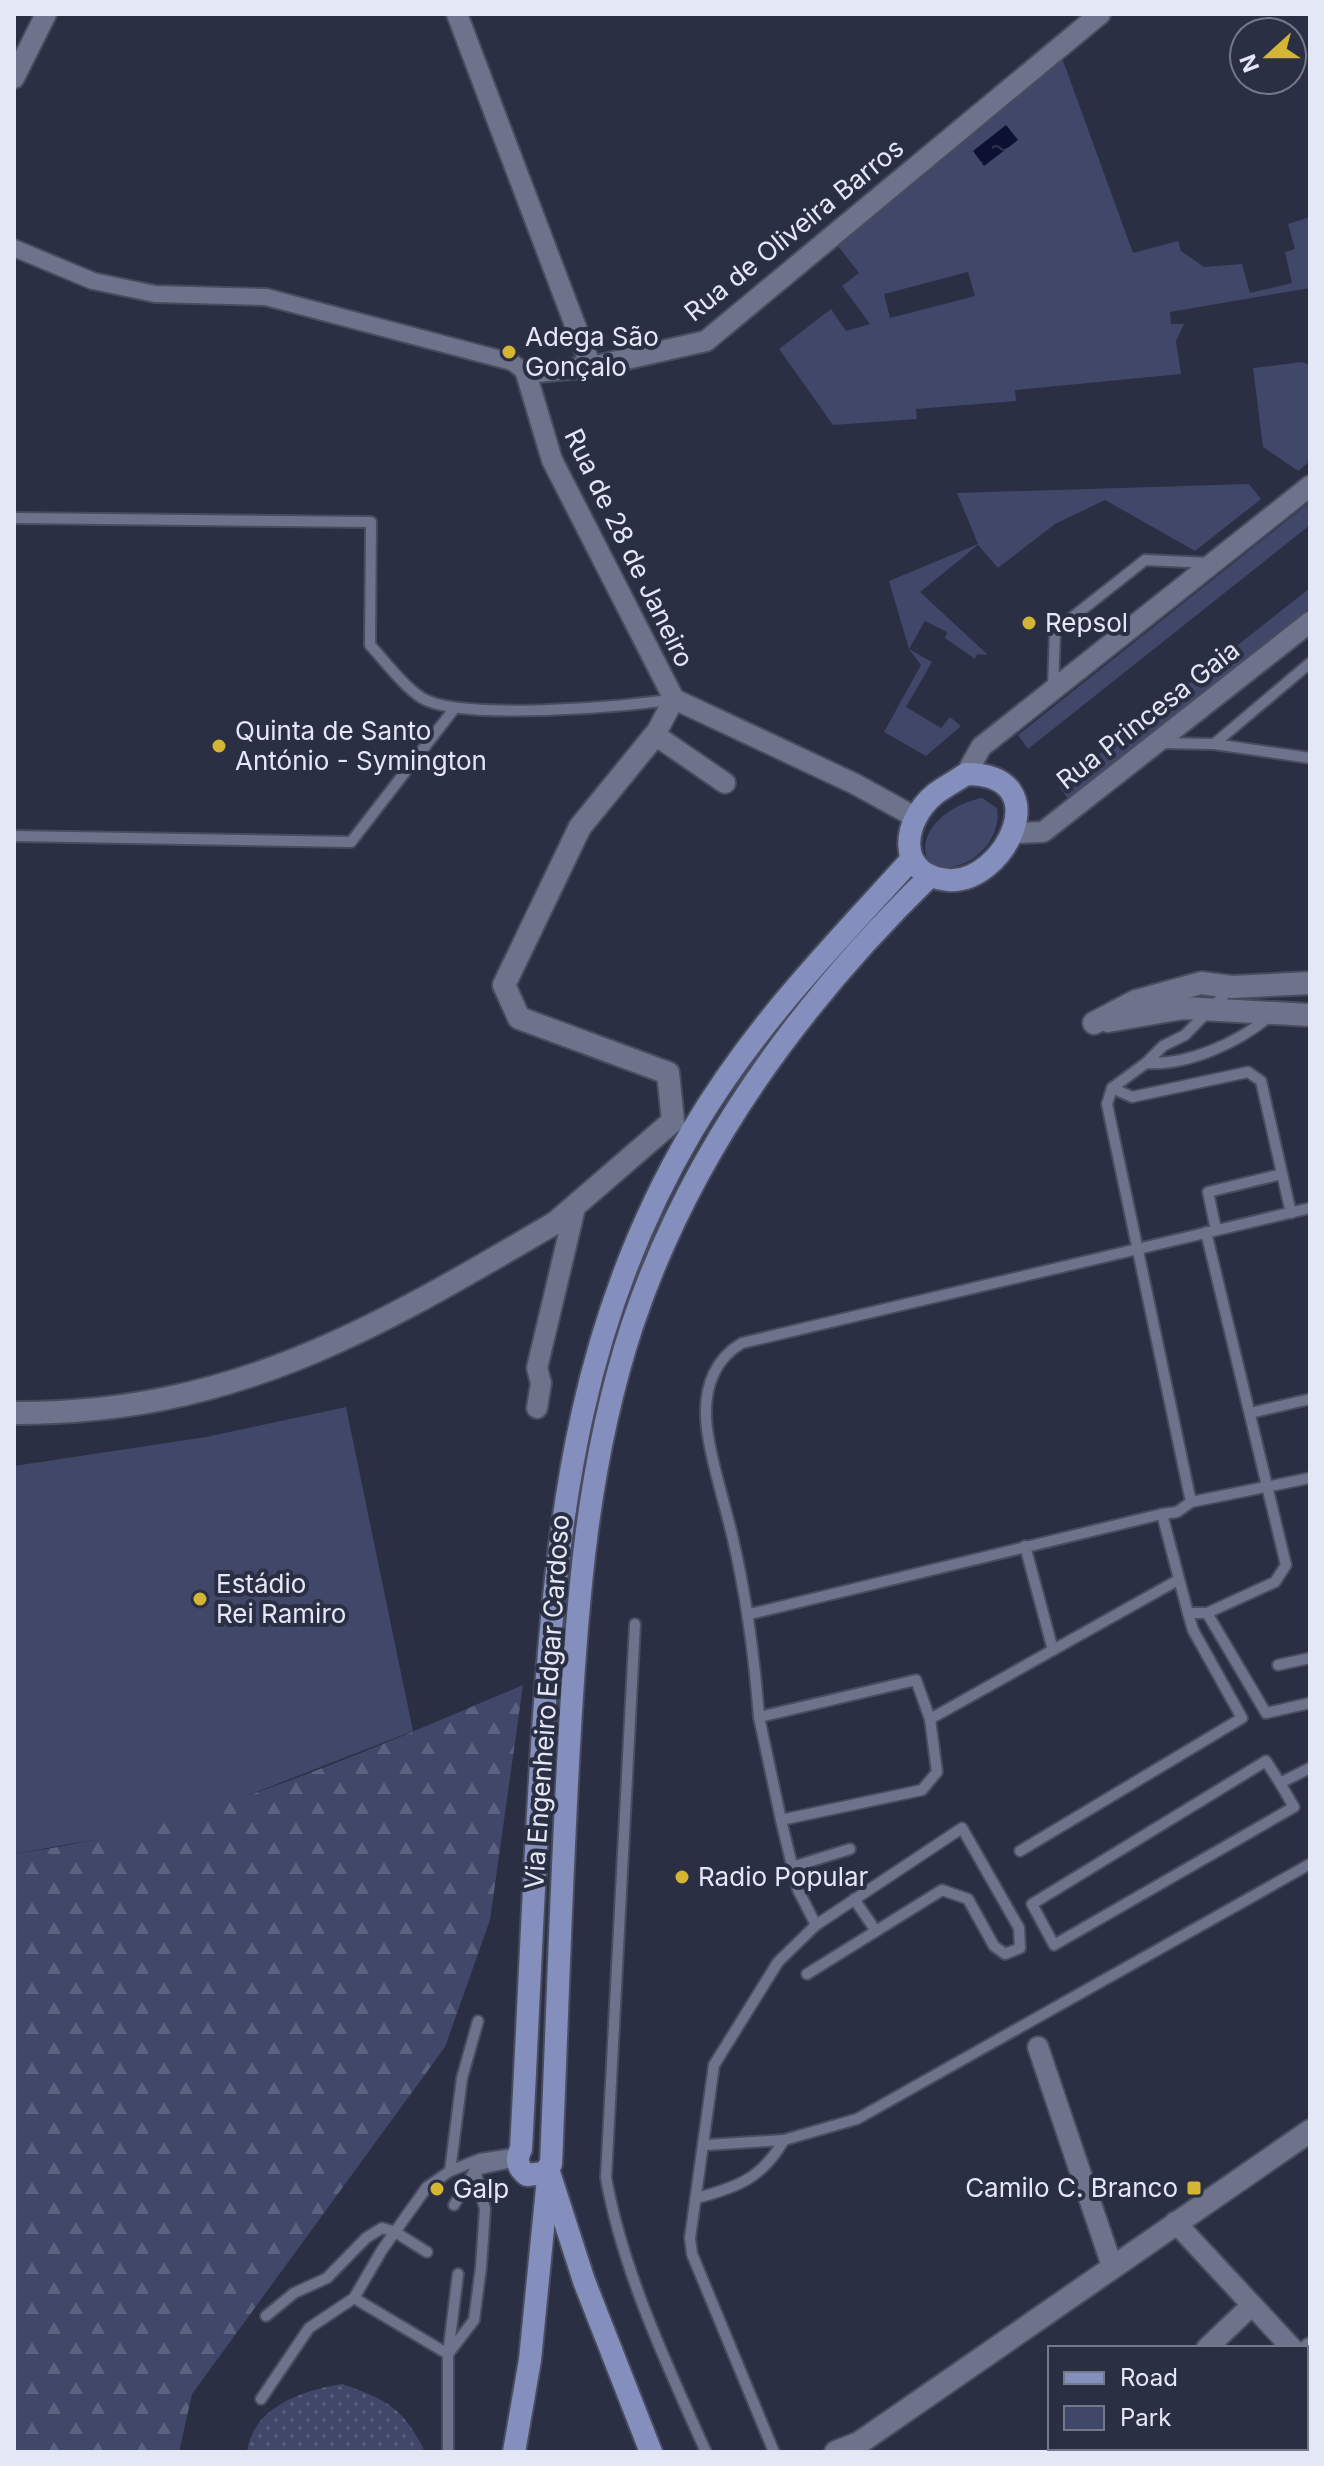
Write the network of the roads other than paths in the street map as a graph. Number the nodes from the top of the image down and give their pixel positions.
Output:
1 (457, 14) edge
2 (1100, 14) edge
3 (39, 18) edge
4 (14, 78) edge
5 (14, 248) edge
6 (591, 367) junction
7 (526, 373) junction
8 (1310, 486) edge
9 (14, 518) edge
10 (1216, 563) junction
11 (1310, 622) edge
12 (1306, 667) edge
13 (1310, 682) edge
14 (1053, 692) junction
15 (674, 699) junction
16 (454, 709) junction
17 (655, 735) junction
18 (1154, 742) junction
19 (1214, 744) junction
20 (1309, 760) edge
21 (966, 774) junction
22 (725, 783) dead end
23 (915, 817) junction
24 (1013, 833) junction
25 (14, 836) edge
26 (911, 860) junction
27 (929, 877) junction
28 (1310, 983) edge
29 (1232, 987) junction
30 (1207, 1009) junction
31 (1275, 1011) junction
32 (1310, 1015) edge
33 (1146, 1063) junction
34 (1112, 1088) junction
35 (1282, 1174) junction
36 (1310, 1208) edge
37 (571, 1213) junction
38 (1291, 1213) junction
39 (1211, 1231) junction
40 (1135, 1249) junction
41 (1310, 1399) edge
42 (537, 1408) dead end
43 (14, 1413) edge
44 (1250, 1413) junction
45 (1310, 1478) edge
46 (1269, 1488) junction
47 (1191, 1502) junction
48 (1162, 1514) junction
49 (1025, 1546) junction
50 (1178, 1580) junction
51 (1188, 1613) junction
52 (1207, 1613) junction
53 (750, 1614) junction
54 (635, 1624) dead end
55 (1053, 1650) junction
56 (1310, 1658) edge
57 (1278, 1665) dead end
58 (1310, 1703) edge
59 (759, 1717) junction
60 (930, 1719) junction
61 (1310, 1768) edge
62 (1280, 1783) junction
63 (781, 1820) junction
64 (850, 1849) dead end
65 (1020, 1851) dead end
66 (1310, 1864) edge
67 (792, 1867) junction
68 (854, 1899) junction
69 (816, 1925) junction
70 (876, 1931) junction
71 (807, 1974) dead end
72 (478, 2021) dead end
73 (1038, 2047) dead end
74 (1310, 2131) edge
75 (784, 2140) junction
76 (706, 2145) junction
77 (519, 2154) junction
78 (549, 2160) junction
79 (475, 2170) junction
80 (450, 2171) junction
81 (697, 2198) junction
82 (454, 2205) dead end
83 (1175, 2222) junction
84 (395, 2232) junction
85 (427, 2252) dead end
86 (1112, 2266) junction
87 (458, 2274) dead end
88 (354, 2298) junction
89 (1251, 2306) junction
90 (266, 2316) dead end
91 (1209, 2346) edge
92 (1290, 2346) edge
93 (448, 2354) junction
94 (261, 2399) dead end
95 (857, 2447) edge
96 (448, 2450) dead end
97 (514, 2452) edge
98 (651, 2452) edge
99 (706, 2452) edge
100 (774, 2452) edge
101 (836, 2452) edge

1 - 6 street
2 - 6 street, Rua de Oliveira Barros
3 - 4 street
5 - 7 street
6 - 7 street, Rua de Oliveira Barros
7 - 15 street, Rua de 28 de Janeiro
8 - 10 street
9 - 16 lane
10 - 14 street
10 - 14 lane
11 - 18 street, Rua Princesa Gaia
12 - 13 lane
12 - 19 lane
14 - 21 street
15 - 16 lane
15 - 17 street, Rua de 28 de Janeiro
15 - 23 street, Rua de 28 de Janeiro
16 - 25 lane
17 - 22 street
17 - 37 street
18 - 19 lane
18 - 24 street, Rua Princesa Gaia
19 - 20 lane
21 - 23 main road
21 - 24 main road
23 - 26 main road
24 - 27 main road
26 - 27 main road
26 - 77 main road, Via Engenheiro Edgar Cardoso
27 - 78 main road, Via Engenheiro Edgar Cardoso
28 - 29 street
29 - 30 lane
29 - 30 street
30 - 31 street
30 - 33 lane
31 - 32 street
31 - 33 lane
33 - 34 lane
34 - 35 lane
34 - 40 lane
35 - 38 lane
35 - 39 lane
36 - 38 lane
37 - 42 street
37 - 43 street
38 - 39 lane
39 - 40 lane
39 - 44 lane
40 - 47 lane
40 - 53 lane
41 - 44 lane
44 - 46 lane
45 - 46 lane
46 - 47 lane
46 - 52 lane
47 - 48 lane
48 - 49 lane
48 - 50 lane
49 - 53 lane
49 - 55 lane
50 - 51 lane
50 - 55 lane
51 - 52 lane
51 - 65 lane
52 - 58 lane
53 - 59 lane
54 - 99 lane
55 - 60 lane
56 - 57 lane
59 - 60 lane
59 - 63 lane
60 - 63 lane
61 - 62 lane
62 - 62 lane
63 - 67 lane
64 - 67 lane
66 - 75 lane
67 - 69 lane
68 - 69 lane
68 - 70 lane
68 - 70 lane
69 - 76 lane
70 - 71 lane
72 - 80 lane
73 - 86 street
74 - 83 street
75 - 76 lane
75 - 81 lane
76 - 81 lane
77 - 78 main road
77 - 79 lane
77 - 80 lane
78 - 97 main road, Via Engenheiro Edgar Cardoso
78 - 98 main road
79 - 82 lane
79 - 93 lane
80 - 84 lane
81 - 100 lane
83 - 86 street
83 - 89 street
84 - 85 lane
84 - 88 lane
84 - 90 lane
86 - 95 street
87 - 93 lane
88 - 93 lane
88 - 94 lane
89 - 91 street
89 - 92 street
93 - 96 lane
95 - 101 street

